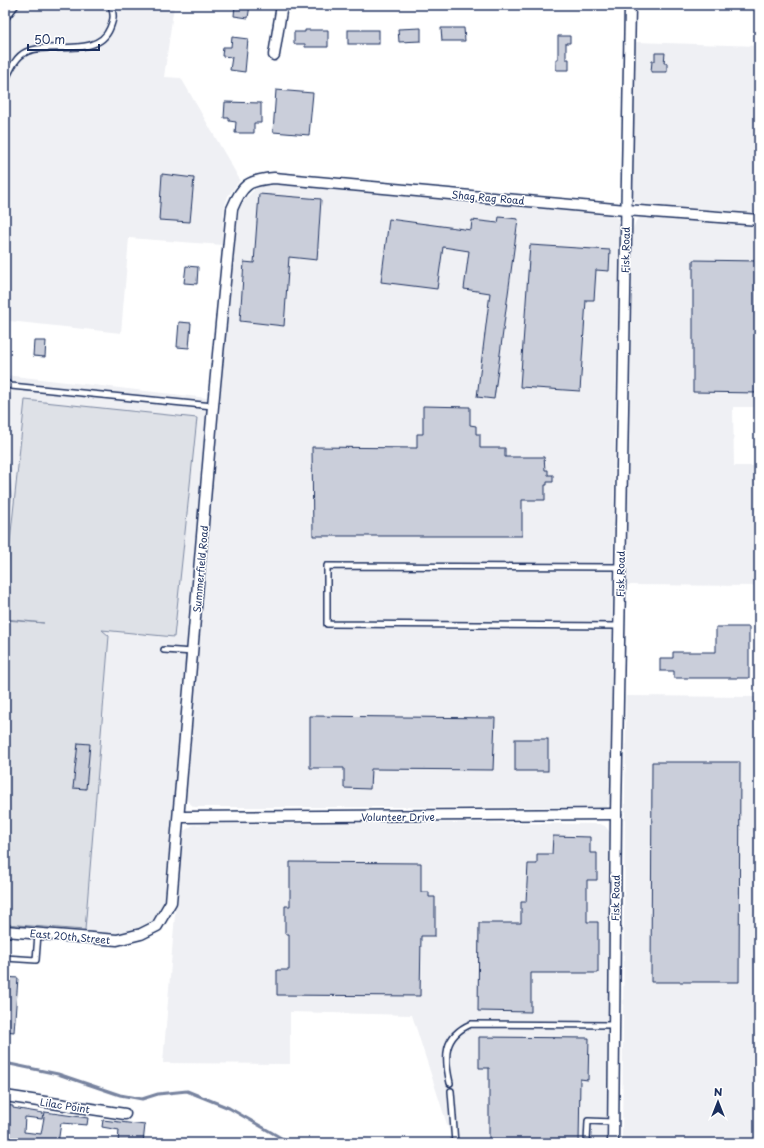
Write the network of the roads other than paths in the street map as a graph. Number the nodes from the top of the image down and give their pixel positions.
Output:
1 (16, 5) edge
2 (111, 5) edge
3 (282, 5) edge
4 (289, 5) edge
5 (630, 5) edge
6 (6, 17) edge
7 (274, 55) dead end
8 (5, 82) edge
9 (232, 210) joint
10 (626, 210) junction
11 (759, 220) edge
12 (5, 382) edge
13 (213, 406) junction
14 (620, 567) junction
15 (619, 626) junction
16 (164, 650) dead end
17 (193, 652) junction
18 (616, 814) junction
19 (179, 817) junction
20 (157, 926) joint
21 (5, 931) edge
22 (38, 934) junction
23 (5, 958) edge
24 (614, 1025) junction
25 (450, 1083) dead end
26 (451, 1091) dead end
27 (5, 1096) edge
28 (125, 1114) dead end
29 (613, 1122) junction
30 (455, 1143) edge
31 (587, 1143) edge
32 (613, 1143) edge

1 - 6 lane
2 - 8 lane
3 - 4 street
3 - 7 street
5 - 10 street, Fisk Road
9 - 10 street, Shag Rag Road
9 - 13 street, Summerfield Road
10 - 11 street, Shag Rag Road
10 - 14 street, Fisk Road
12 - 13 lane
13 - 17 street, Summerfield Road
14 - 15 street, Fisk Road
14 - 15 lane
15 - 18 street, Fisk Road
16 - 17 lane
17 - 19 street, Summerfield Road
18 - 19 street, Volunteer Drive
18 - 24 street, Fisk Road
19 - 20 street, Summerfield Road
20 - 22 street, East 20th Street
21 - 22 street, East 20th Street
22 - 23 lane
24 - 25 lane
24 - 29 street, Fisk Road
26 - 30 lane
27 - 28 street, Lilac Point
29 - 31 lane
29 - 32 street, Fisk Road

